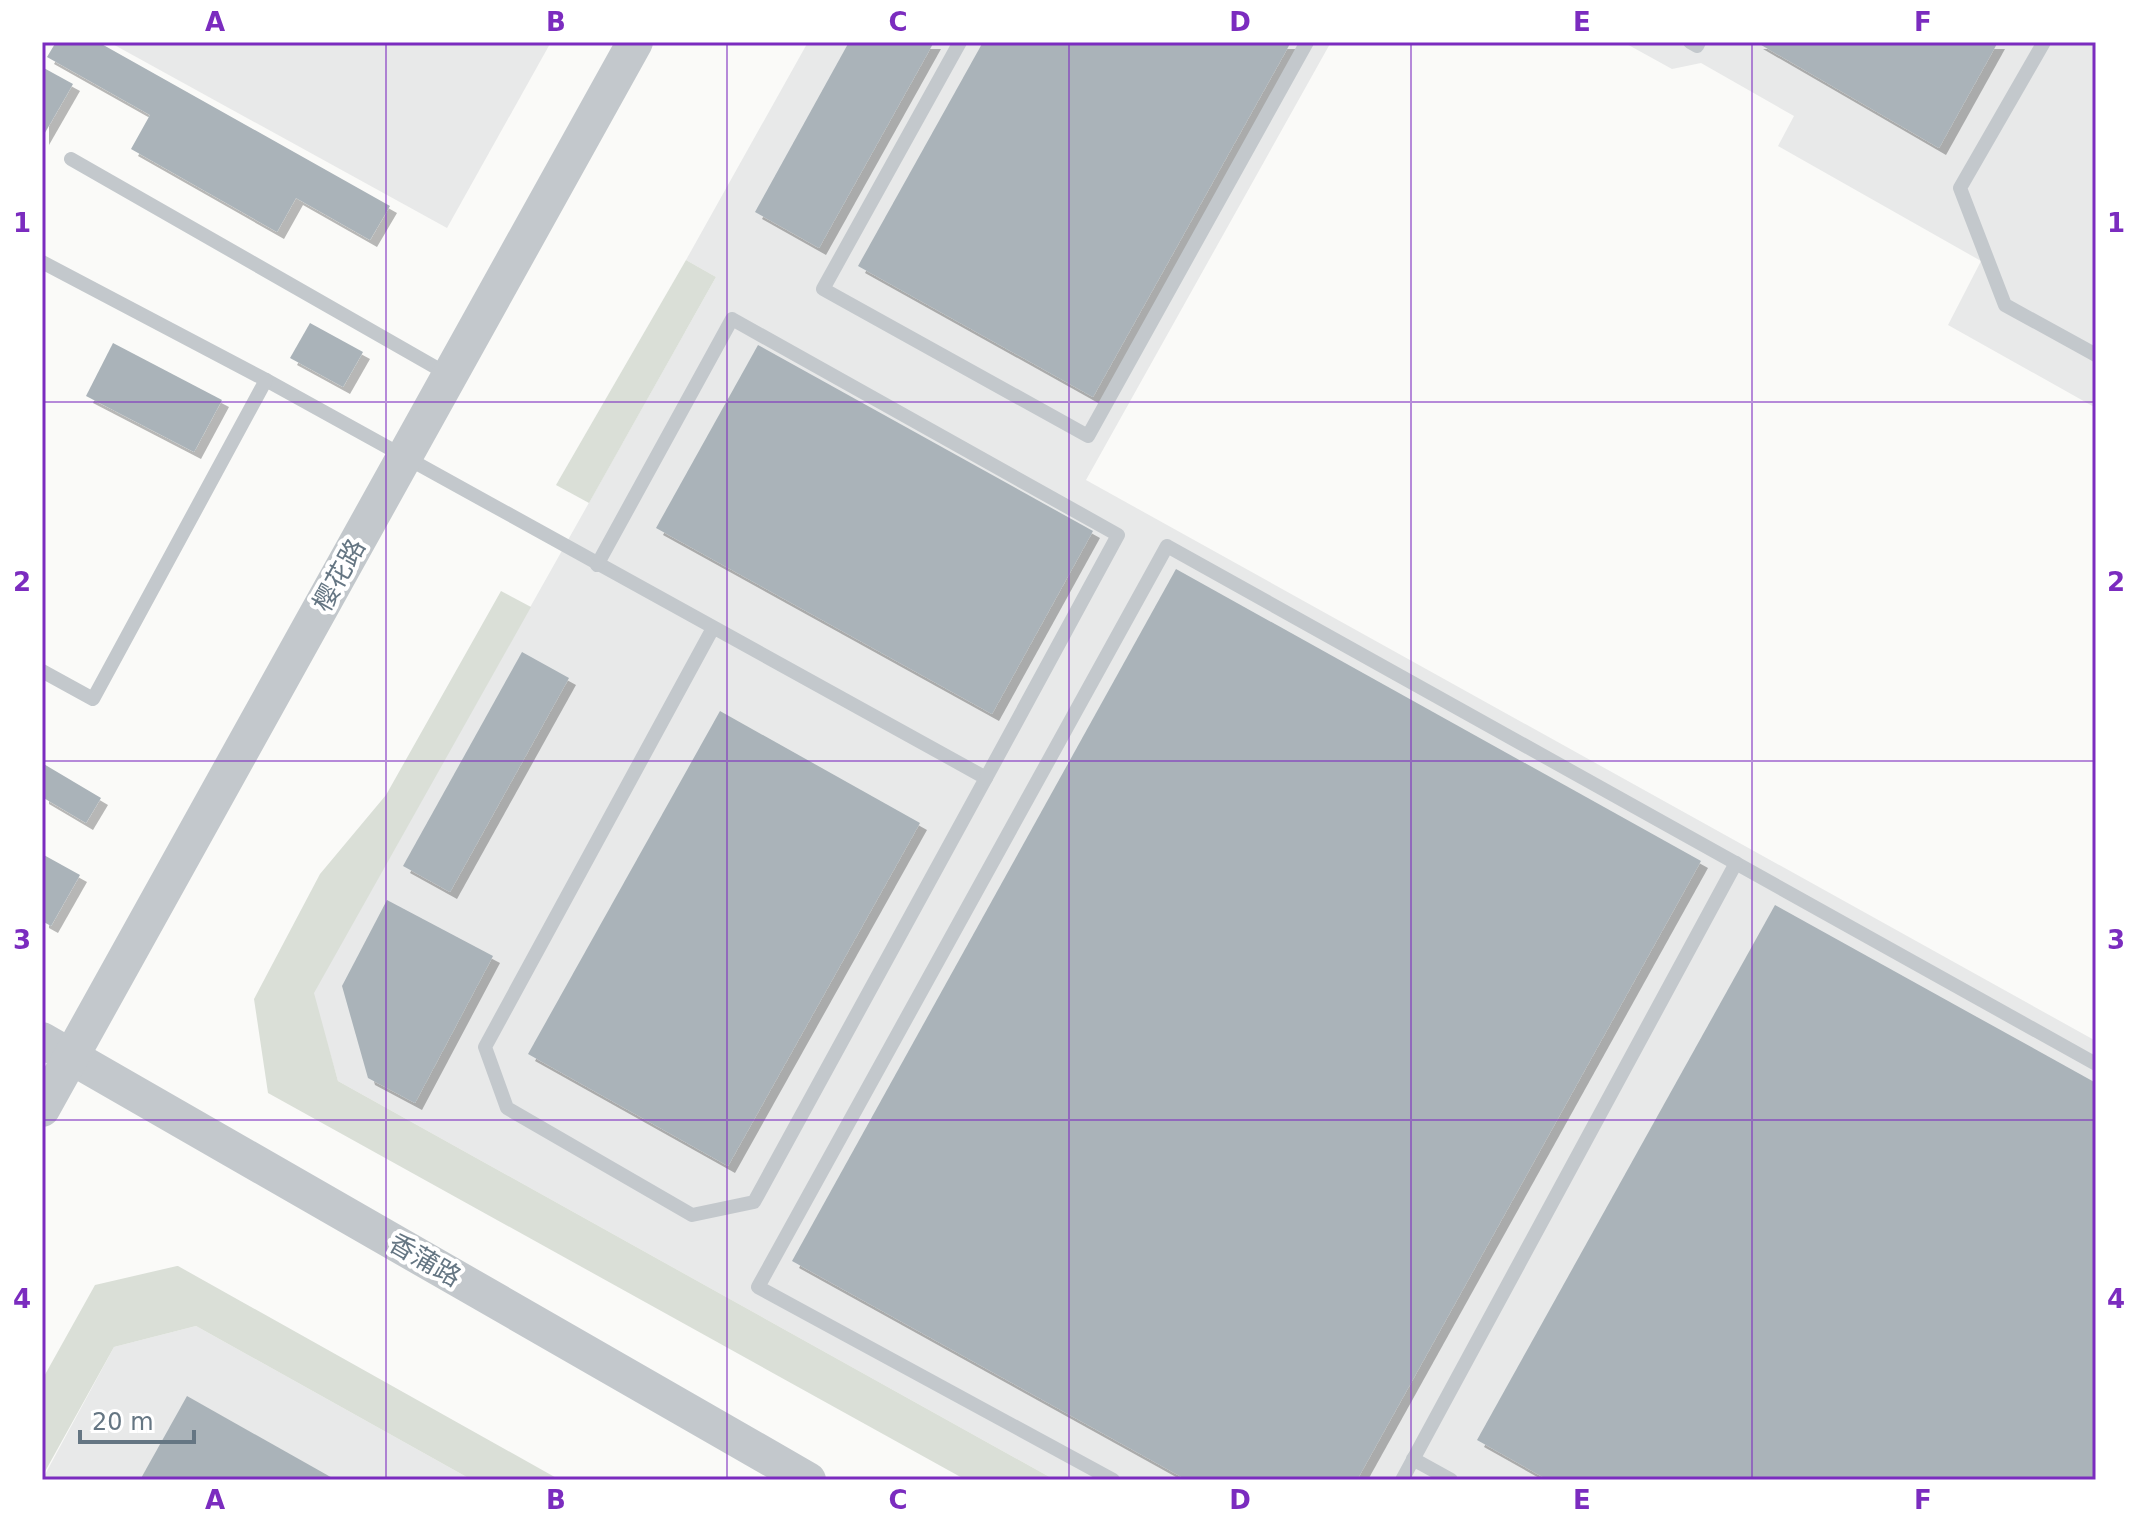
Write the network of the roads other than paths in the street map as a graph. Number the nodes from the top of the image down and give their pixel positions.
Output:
1 (635, 42) edge
2 (960, 42) edge
3 (1307, 42) edge
4 (1690, 42) edge
5 (1699, 42) edge
6 (2044, 42) edge
7 (71, 159) dead end
8 (42, 262) edge
9 (2096, 355) edge
10 (450, 376) junction
11 (266, 380) junction
12 (404, 458) junction
13 (597, 565) junction
14 (713, 628) junction
15 (42, 671) edge
16 (986, 778) junction
17 (1736, 863) junction
18 (57, 1048) edge
19 (2096, 1064) edge
20 (42, 1109) edge
21 (1413, 1459) junction
22 (808, 1480) edge
23 (1113, 1480) edge
24 (1402, 1480) edge
25 (1451, 1480) edge

1 - 10 street, 樱花路
2 - 3 lane
4 - 5 lane
6 - 9 lane
7 - 10 lane
8 - 11 lane
10 - 12 street, 樱花路
11 - 12 lane
11 - 15 lane
12 - 13 lane
12 - 18 street, 樱花路
13 - 14 lane
13 - 16 lane
14 - 16 lane
14 - 16 lane
17 - 19 lane
17 - 21 lane
17 - 23 lane
18 - 20 street, 樱花路
18 - 22 street, 香蒲路
21 - 24 lane
21 - 25 lane

